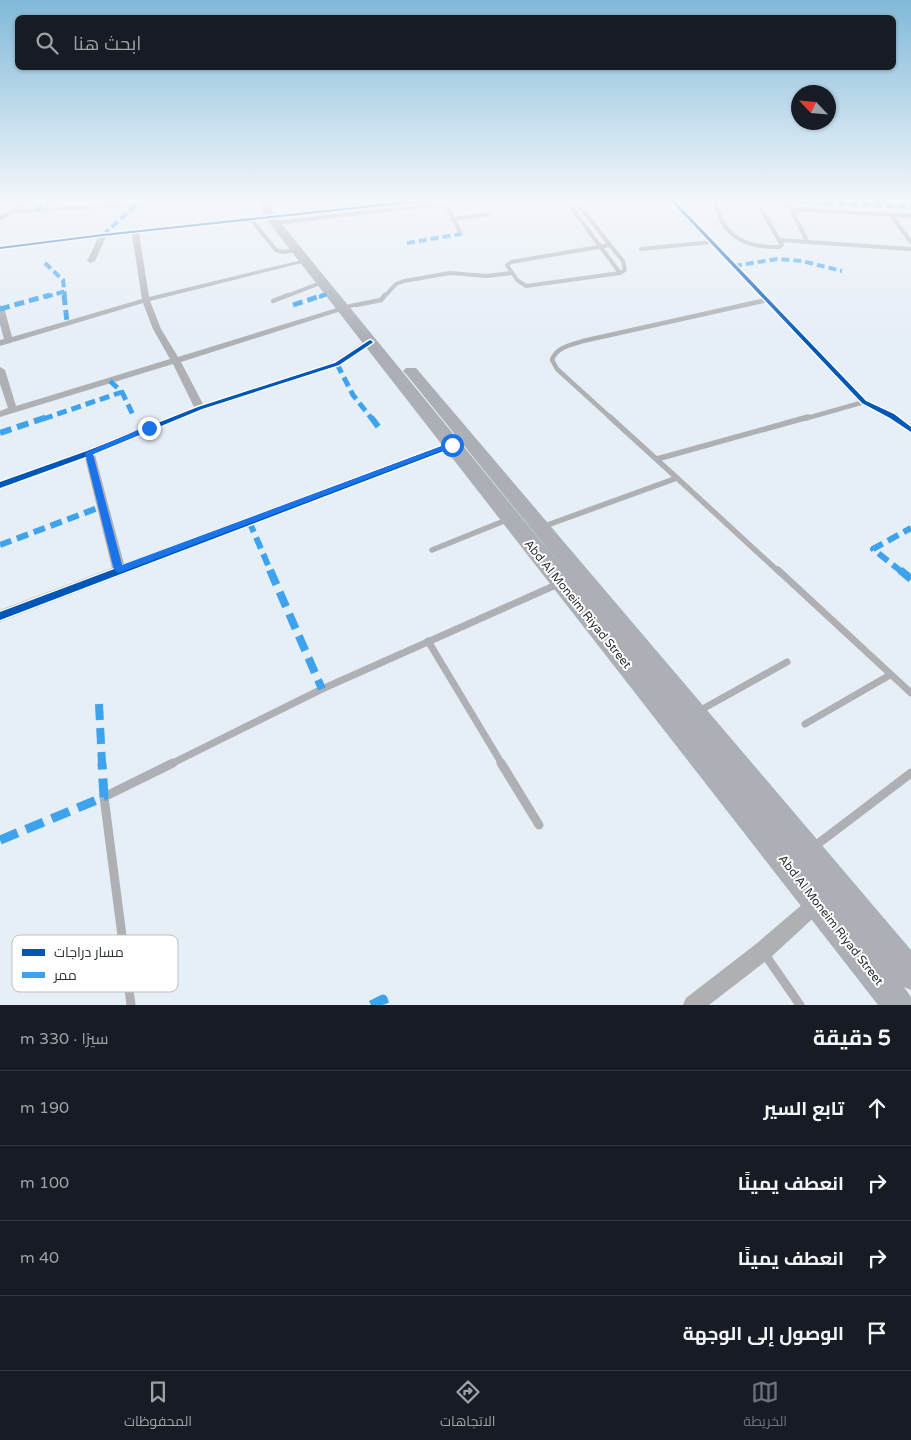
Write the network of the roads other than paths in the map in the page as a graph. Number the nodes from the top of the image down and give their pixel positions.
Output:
1 (16, 246) edge
2 (97, 246) edge
3 (138, 246) edge
4 (294, 246) edge
5 (300, 246) edge
6 (606, 246) edge
7 (612, 246) edge
8 (672, 246) edge
9 (716, 246) edge
10 (752, 246) edge
11 (780, 246) edge
12 (871, 246) edge
13 (601, 247) junction
14 (0, 248) edge
15 (641, 249) dead end
16 (911, 249) edge
17 (301, 256) junction
18 (91, 261) dead end
19 (511, 273) junction
20 (620, 273) junction
21 (329, 281) junction
22 (146, 300) junction
23 (767, 300) junction
24 (273, 301) dead end
25 (350, 306) junction
26 (0, 307) edge
27 (4, 342) edge
28 (370, 342) junction
29 (176, 359) junction
30 (0, 370) edge
31 (864, 402) junction
32 (200, 408) junction
33 (13, 410) junction
34 (0, 414) edge
35 (911, 430) edge
36 (452, 445) junction
37 (89, 453) junction
38 (657, 459) junction
39 (488, 478) junction
40 (677, 478) junction
41 (0, 484) edge
42 (524, 527) junction
43 (432, 550) dead end
44 (119, 570) junction
45 (562, 583) junction
46 (0, 616) edge
47 (428, 641) junction
48 (787, 662) dead end
49 (890, 675) junction
50 (911, 693) edge
51 (685, 719) junction
52 (805, 724) dead end
53 (911, 773) edge
54 (539, 825) dead end
55 (808, 852) junction
56 (837, 886) junction
57 (817, 903) junction
58 (122, 935) edge
59 (763, 952) junction
60 (911, 974) edge
61 (129, 992) edge
62 (131, 1005) edge
63 (693, 1005) edge
64 (800, 1005) edge
65 (898, 1005) edge

1 - 14 street
2 - 18 street
3 - 22 street
4 - 17 highway, Abd Al Moneim Riyad Street
5 - 21 highway, Abd Al Moneim Riyad Street
6 - 13 lane
7 - 20 lane
8 - 15 lane
9 - 23 street
10 - 11 lane
12 - 16 lane
13 - 19 lane
13 - 20 lane
17 - 21 highway, Abd Al Moneim Riyad Street
17 - 22 street
19 - 20 lane
19 - 25 lane
21 - 24 lane
21 - 25 highway, Abd Al Moneim Riyad Street
22 - 27 street
22 - 29 street
23 - 31 street
23 - 38 lane
25 - 28 highway, Abd Al Moneim Riyad Street
25 - 29 street
25 - 39 highway, Abd Al Moneim Riyad Street
26 - 27 street
28 - 32 street
28 - 36 highway, Abd Al Moneim Riyad Street
29 - 32 street
29 - 33 street
30 - 33 street
31 - 35 street
31 - 38 lane
32 - 37 street
33 - 34 street
36 - 39 highway, Abd Al Moneim Riyad Street
36 - 44 street
37 - 41 street
37 - 44 street
38 - 40 lane
39 - 42 highway, Abd Al Moneim Riyad Street
39 - 42 highway, Abd Al Moneim Riyad Street
40 - 42 lane
40 - 49 lane
42 - 43 lane
42 - 45 highway, Abd Al Moneim Riyad Street
42 - 51 highway, Abd Al Moneim Riyad Street
44 - 46 street
45 - 47 lane
45 - 51 highway, Abd Al Moneim Riyad Street
47 - 54 lane
47 - 58 lane
48 - 51 lane
49 - 50 lane
49 - 52 lane
51 - 55 highway, Abd Al Moneim Riyad Street
51 - 57 highway, Abd Al Moneim Riyad Street
53 - 55 lane
55 - 56 highway, Abd Al Moneim Riyad Street
56 - 57 street
56 - 60 highway, Abd Al Moneim Riyad Street
57 - 59 street
57 - 65 highway, Abd Al Moneim Riyad Street
59 - 63 street
59 - 64 lane
61 - 62 lane

